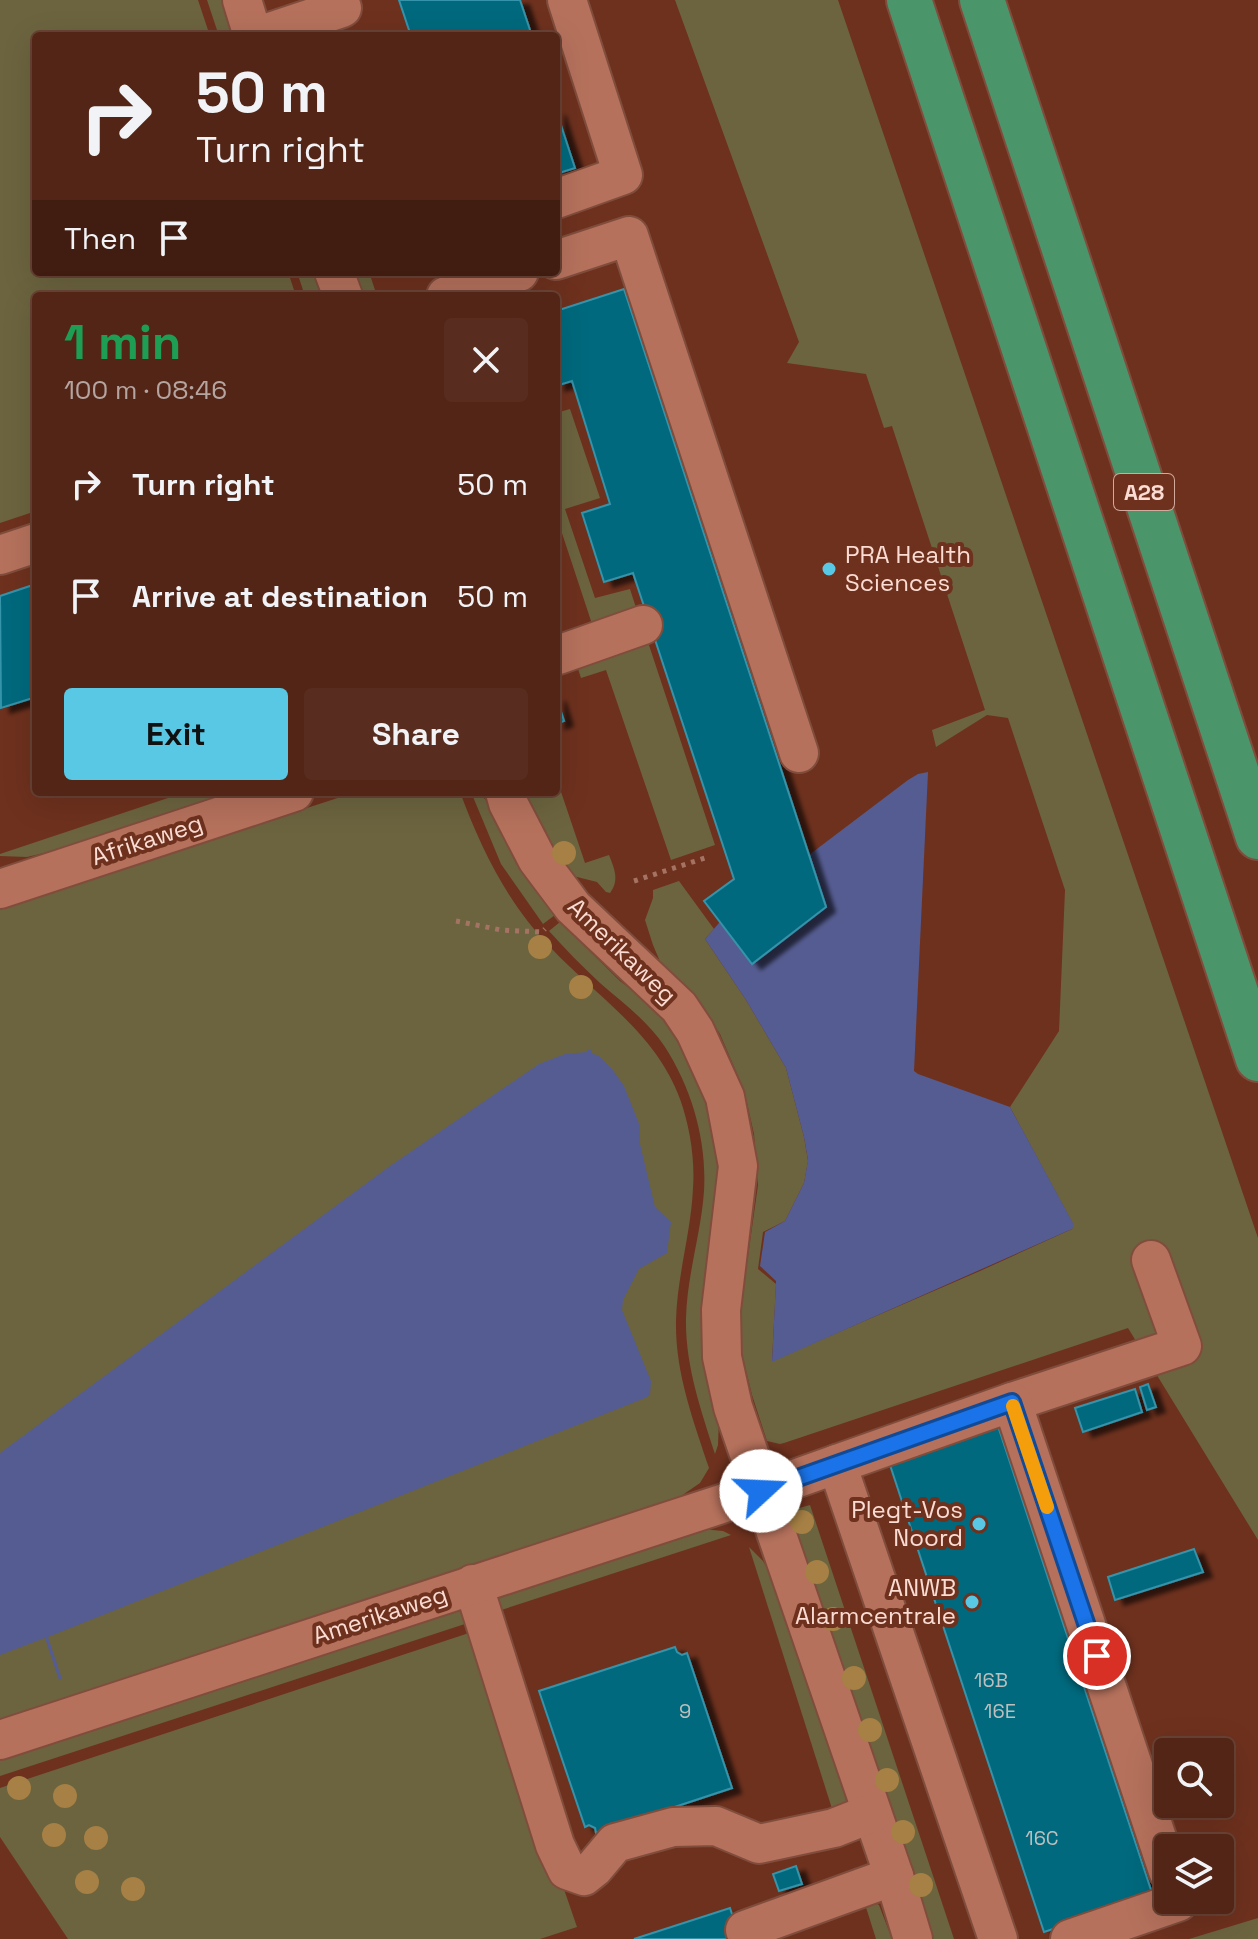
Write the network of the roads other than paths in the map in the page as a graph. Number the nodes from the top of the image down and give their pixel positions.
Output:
1 (242, 0) edge
2 (567, 0) edge
3 (909, 0) edge
4 (982, 0) edge
5 (345, 15) edge
6 (254, 32) edge
7 (273, 32) edge
8 (560, 198) edge
9 (560, 259) edge
10 (507, 276) edge
11 (458, 292) edge
12 (32, 544) edge
13 (0, 555) edge
14 (643, 625) dead end
15 (560, 654) edge
16 (799, 753) dead end
17 (282, 796) edge
18 (506, 796) edge
19 (1258, 837) edge
20 (0, 889) edge
21 (1258, 1059) edge
22 (1151, 1260) dead end
23 (1012, 1402) junction
24 (837, 1464) junction
25 (761, 1491) junction
26 (473, 1584) junction
27 (0, 1740) edge
28 (872, 1813) junction
29 (1156, 1834) edge
30 (894, 1876) junction
31 (1154, 1910) edge
32 (745, 1930) dead end
33 (913, 1939) edge
34 (998, 1939) edge
35 (1070, 1939) edge

1 - 6 street
2 - 8 street
3 - 21 highway, A28
4 - 19 highway, A28
5 - 7 street
9 - 16 street
10 - 11 street
12 - 13 street
14 - 15 street
17 - 20 street, Afrikaweg
18 - 25 street, Amerikaweg
22 - 23 street
23 - 24 street
23 - 29 street
24 - 25 street
24 - 34 street
25 - 26 street, Amerikaweg
25 - 28 street, Amerikaweg
26 - 27 street, Amerikaweg
26 - 28 street
28 - 30 street, Amerikaweg
30 - 32 street
30 - 33 street, Amerikaweg
31 - 35 street

